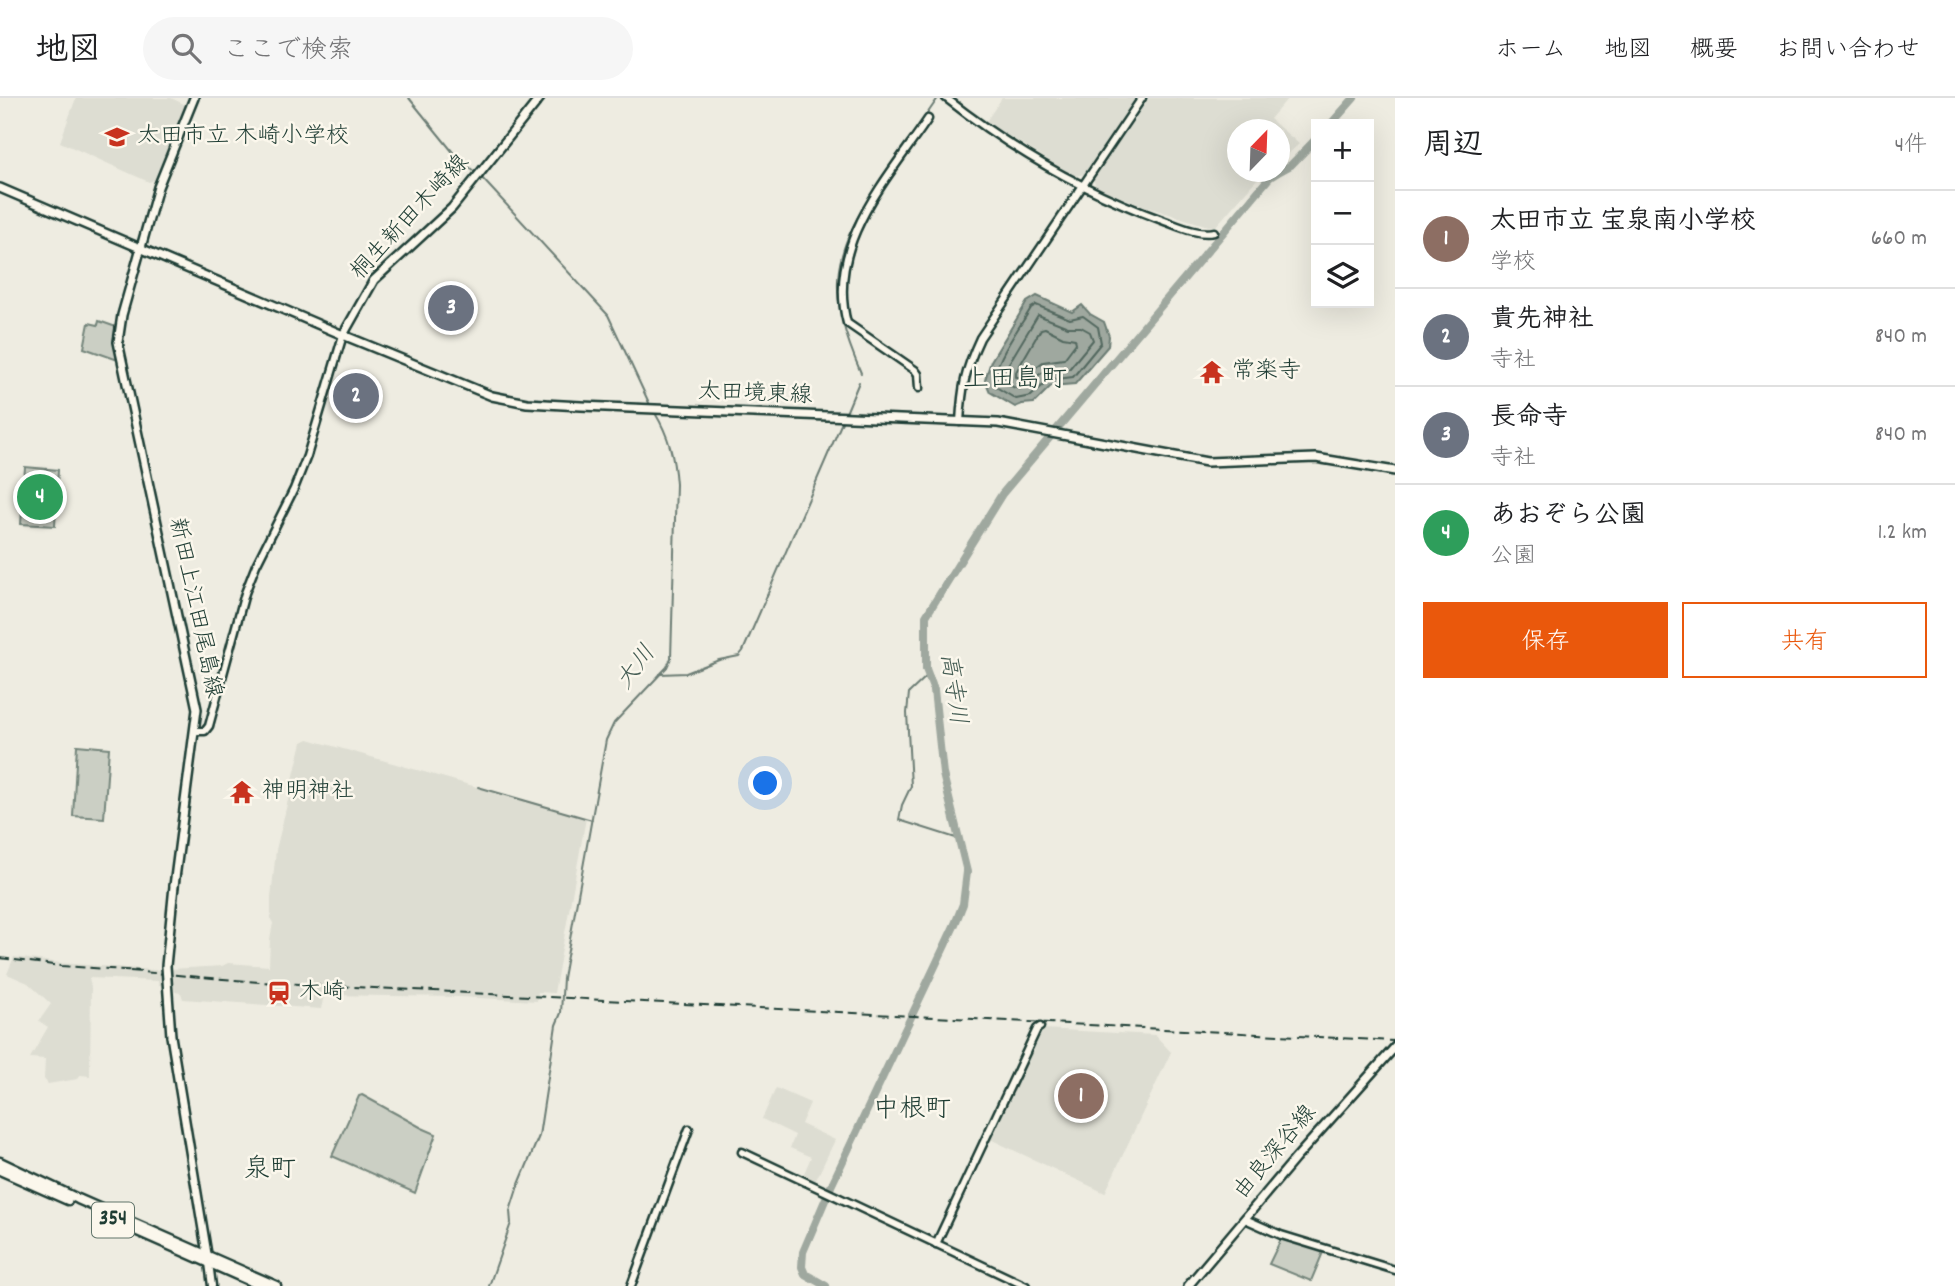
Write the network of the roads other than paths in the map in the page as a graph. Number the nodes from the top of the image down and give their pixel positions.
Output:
1 (194, 98) edge
2 (540, 98) edge
3 (946, 98) edge
4 (1142, 98) edge
5 (928, 119) dead end
6 (1083, 187) junction
7 (0, 188) edge
8 (1214, 232) dead end
9 (140, 249) junction
10 (343, 335) junction
11 (919, 388) dead end
12 (960, 422) junction
13 (1395, 471) edge
14 (195, 731) junction
15 (1040, 1027) dead end
16 (1395, 1047) edge
17 (689, 1129) dead end
18 (741, 1152) dead end
19 (0, 1162) edge
20 (0, 1170) edge
21 (20, 1172) junction
22 (45, 1190) junction
23 (1245, 1219) junction
24 (936, 1244) junction
25 (208, 1258) junction
26 (1395, 1270) edge
27 (212, 1286) edge
28 (262, 1286) edge
29 (276, 1286) edge
30 (631, 1286) edge
31 (1026, 1286) edge
32 (1188, 1286) edge

1 - 9 main road, 新田上江田尾島線
2 - 10 main road, 桐生新田木崎線
3 - 6 street
4 - 6 street
5 - 11 street
6 - 8 street
6 - 12 street
7 - 9 main road, 太田境東線
9 - 10 main road, 太田境東線
9 - 14 main road, 新田上江田尾島線
10 - 12 main road, 太田境東線
10 - 14 street
12 - 13 main road, 太田境東線
14 - 25 main road, 新田上江田尾島線, bridge
15 - 24 street
16 - 23 main road, 由良深谷線
17 - 30 street
18 - 24 street
19 - 21 highway, 354
20 - 22 highway, 354
21 - 22 highway
21 - 25 highway, 354
22 - 25 highway, 354
23 - 26 street
23 - 32 main road, 由良深谷線
24 - 31 street
25 - 27 street
25 - 28 highway, 354
25 - 29 highway, 354

